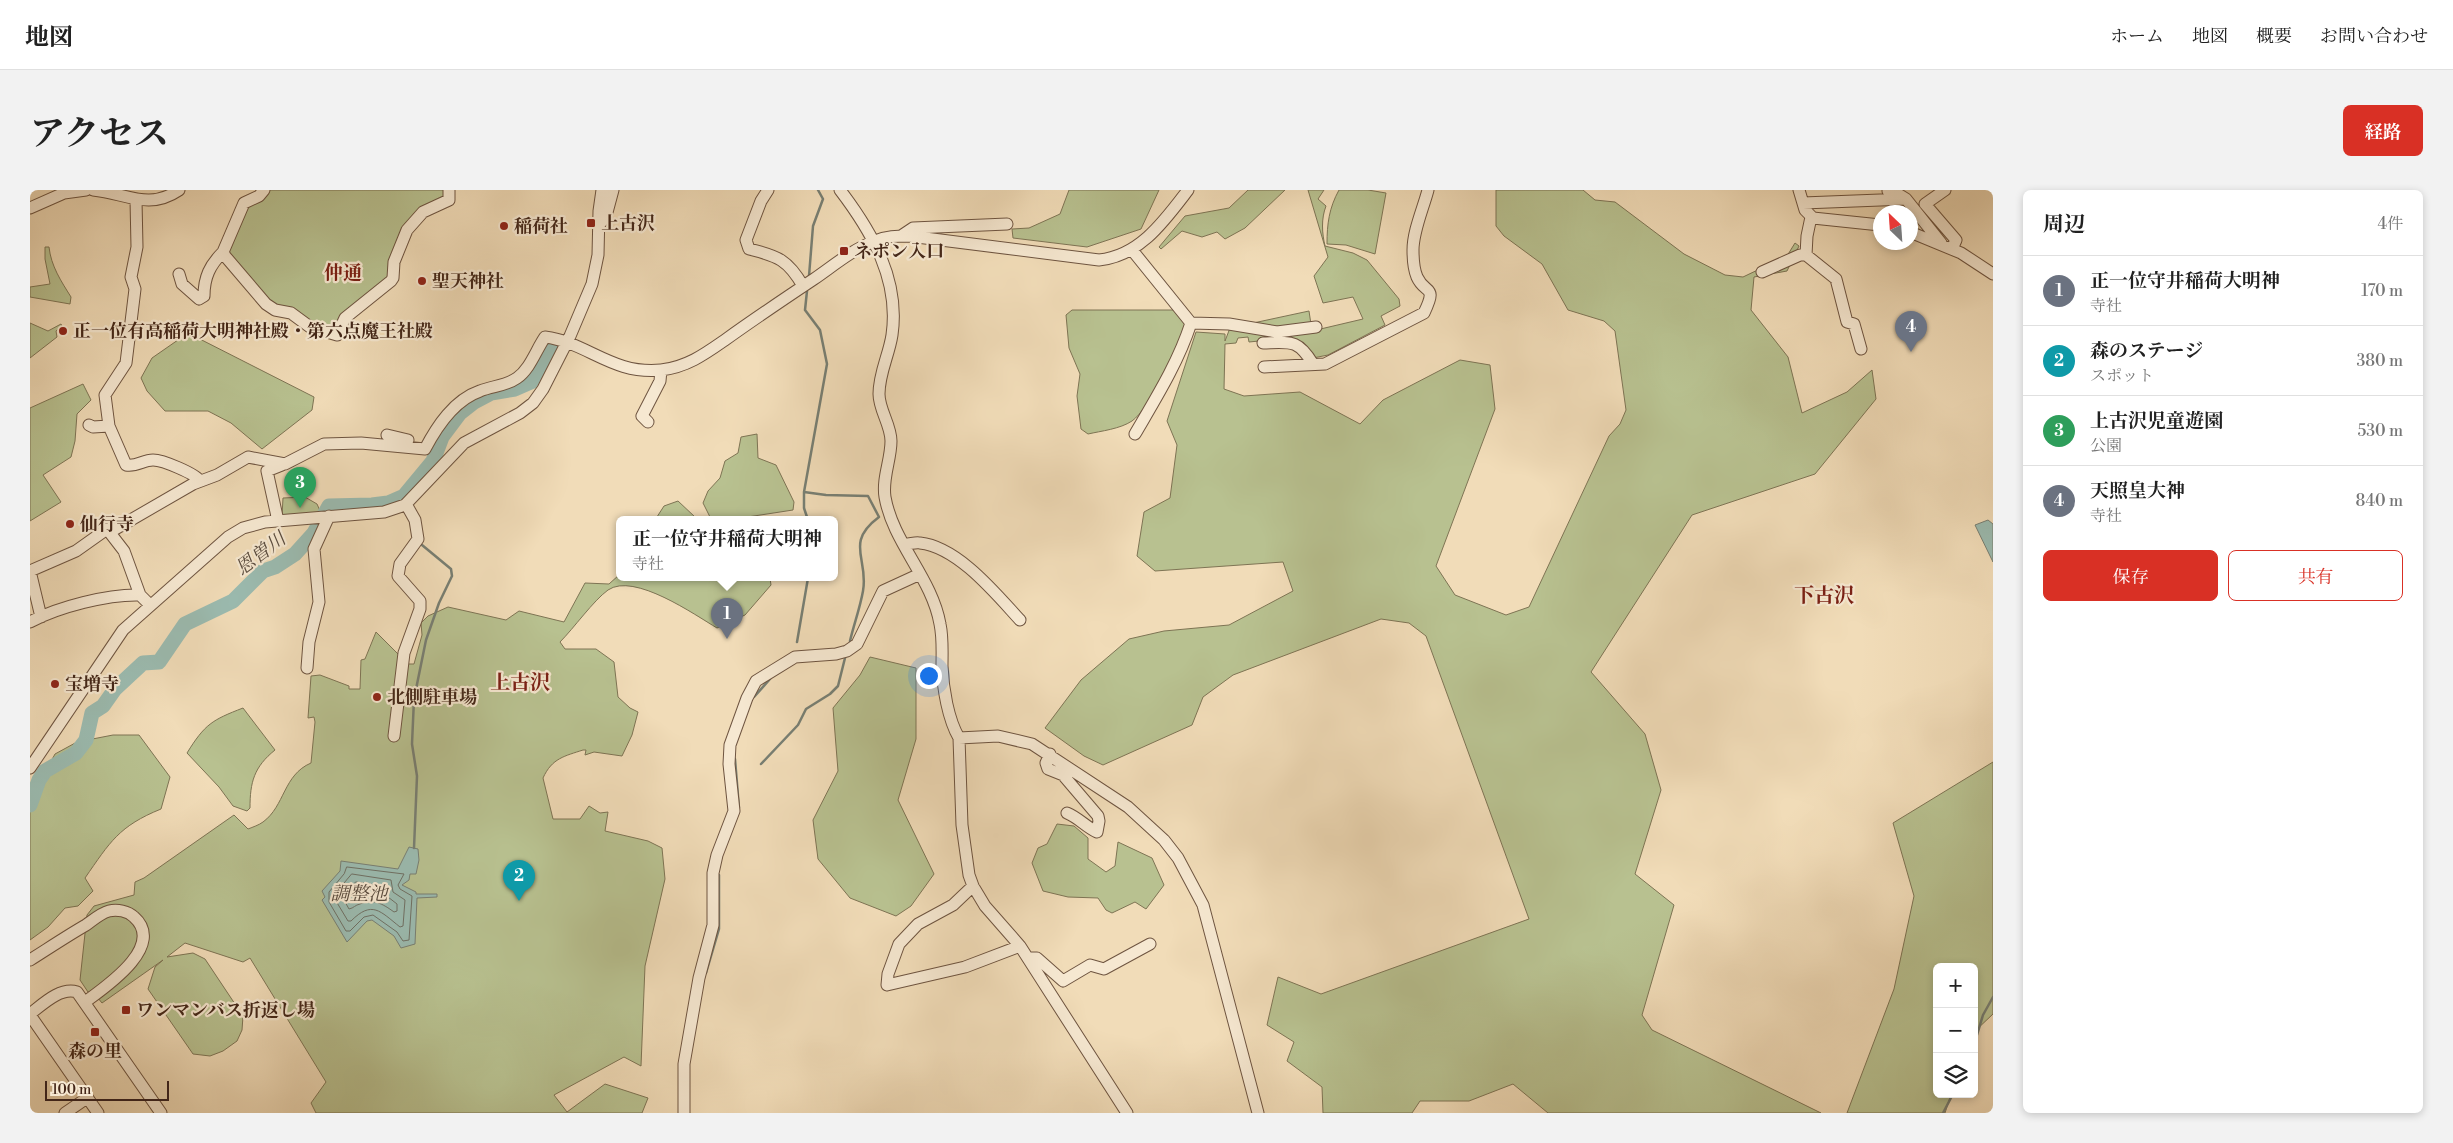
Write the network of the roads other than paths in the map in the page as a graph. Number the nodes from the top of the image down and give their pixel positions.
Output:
1 (86, 190) edge
2 (94, 190) edge
3 (179, 190) edge
4 (264, 190) edge
5 (449, 190) edge
6 (602, 190) edge
7 (613, 190) edge
8 (768, 190) edge
9 (840, 190) edge
10 (1188, 190) edge
11 (1428, 190) edge
12 (1799, 190) edge
13 (1945, 190) edge
14 (113, 191) edge
15 (1888, 191) edge
16 (1906, 199) junction
17 (136, 200) junction
18 (1803, 203) junction
19 (30, 208) edge
20 (1811, 217) junction
21 (1007, 224) dead end
22 (1873, 224) edge
23 (598, 225) junction
24 (1918, 235) edge
25 (901, 236) junction
26 (874, 241) junction
27 (1941, 243) junction
28 (1952, 249) junction
29 (1132, 250) junction
30 (223, 252) junction
31 (1806, 255) junction
32 (1762, 272) dead end
33 (179, 274) dead end
34 (1993, 274) edge
35 (803, 286) junction
36 (1191, 323) junction
37 (1316, 326) dead end
38 (566, 342) junction
39 (1263, 342) dead end
40 (1860, 349) dead end
41 (1313, 364) junction
42 (1264, 367) dead end
43 (661, 370) junction
44 (648, 422) dead end
45 (90, 425) dead end
46 (109, 426) junction
47 (1135, 434) dead end
48 (387, 435) dead end
49 (408, 440) dead end
50 (285, 464) junction
51 (200, 481) junction
52 (406, 504) junction
53 (325, 517) junction
54 (278, 520) junction
55 (110, 532) junction
56 (905, 544) junction
57 (30, 571) edge
58 (920, 574) junction
59 (140, 596) junction
60 (150, 605) junction
61 (35, 620) edge
62 (1020, 620) dead end
63 (307, 668) dead end
64 (394, 736) dead end
65 (959, 738) junction
66 (1050, 754) junction
67 (30, 768) edge
68 (1067, 813) dead end
69 (973, 886) junction
70 (1150, 944) dead end
71 (1020, 946) junction
72 (1028, 958) junction
73 (30, 960) edge
74 (85, 1002) junction
75 (30, 1014) edge
76 (87, 1098) junction
77 (157, 1111) edge
78 (65, 1113) edge
79 (98, 1113) edge
80 (684, 1113) edge
81 (1128, 1113) edge
82 (1258, 1113) edge

1 - 19 street
2 - 14 street
3 - 17 street
4 - 30 street
5 - 30 street
6 - 23 street
7 - 23 street
8 - 35 street
9 - 26 street
10 - 29 street
11 - 41 street
12 - 18 street
13 - 28 street
14 - 17 street
15 - 16 street
16 - 18 street
16 - 27 street
17 - 46 street
18 - 20 street
20 - 22 street
20 - 31 street
21 - 25 street
23 - 38 street
24 - 27 street
25 - 26 street
25 - 29 street
26 - 35 street
26 - 56 street
27 - 28 street
28 - 34 street
29 - 36 street
30 - 33 street
31 - 32 street
31 - 40 street
35 - 43 street
36 - 37 street
36 - 47 street
38 - 43 street
38 - 50 street
38 - 52 street
39 - 41 street
41 - 42 street
43 - 44 street
45 - 46 street
46 - 51 street
48 - 49 street
50 - 51 street
50 - 54 street
51 - 55 street
52 - 53 street
52 - 64 street
53 - 54 street
53 - 63 street
54 - 60 street
55 - 57 street
55 - 59 street
56 - 58 street
56 - 62 street
57 - 61 street
58 - 65 street
58 - 80 street
59 - 60 street
59 - 61 street
60 - 67 street
65 - 66 street
65 - 69 street
66 - 68 street
66 - 82 street
69 - 71 street
69 - 71 street
70 - 72 street
71 - 72 street
72 - 81 street
73 - 74 street
74 - 75 street
74 - 77 street
75 - 76 street
76 - 78 street
76 - 79 street

